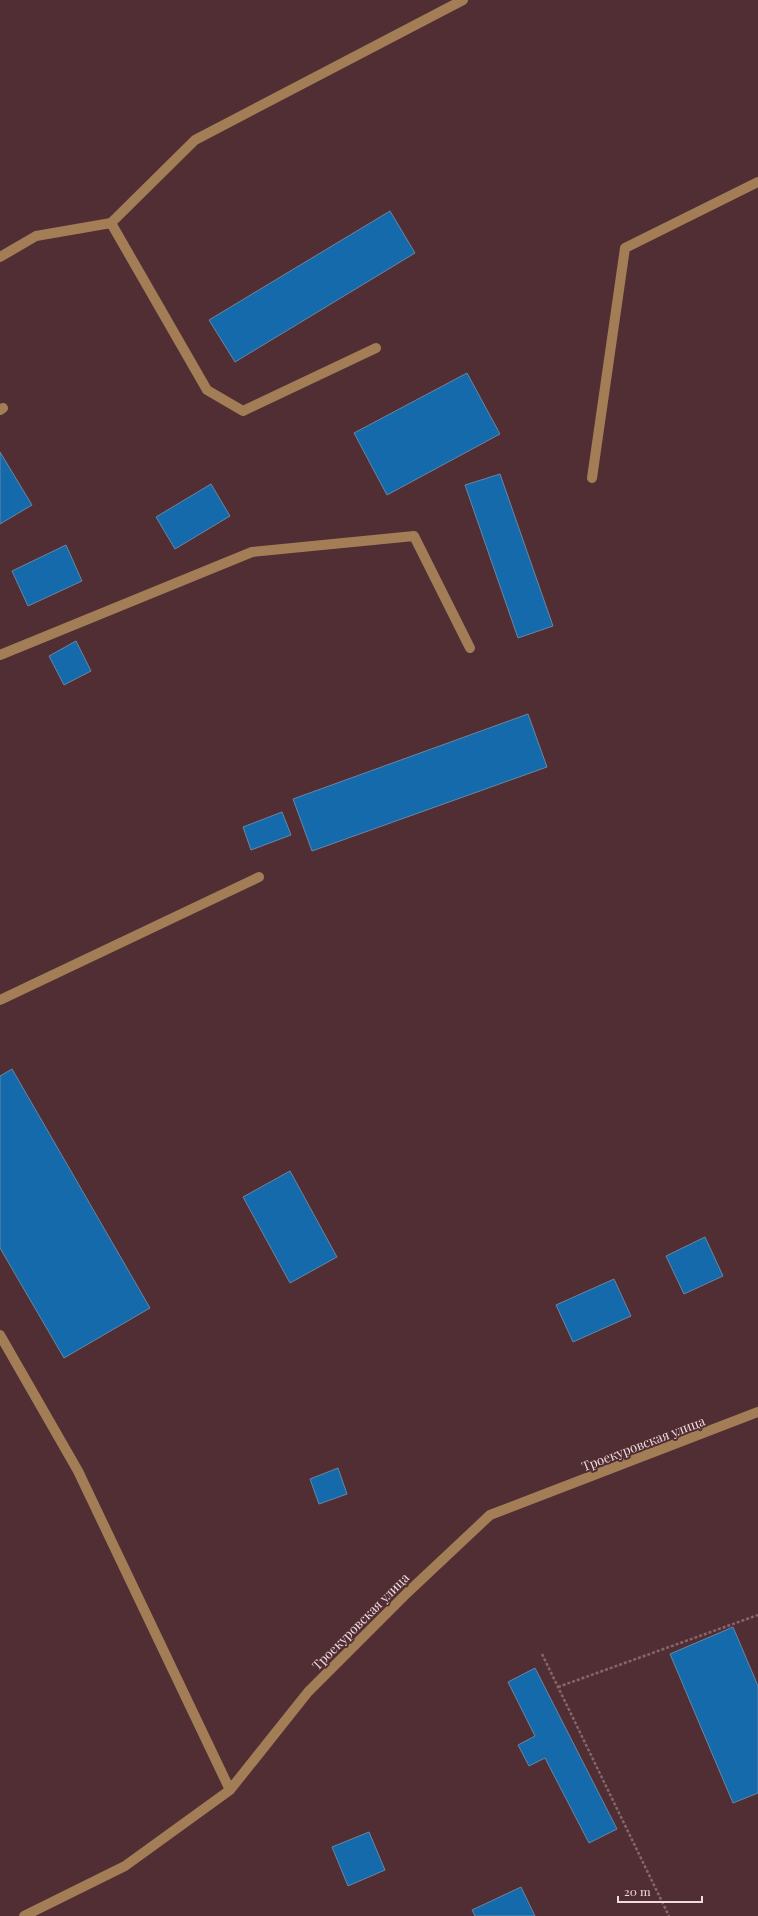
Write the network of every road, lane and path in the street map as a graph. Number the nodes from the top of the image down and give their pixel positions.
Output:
1 (463, 0) edge
2 (758, 182) edge
3 (111, 223) junction
4 (0, 256) edge
5 (376, 348) dead end
6 (592, 478) dead end
7 (470, 648) dead end
8 (0, 655) edge
9 (259, 876) dead end
10 (0, 1000) edge
11 (0, 1335) edge
12 (758, 1412) edge
13 (758, 1615) edge
14 (542, 1654) dead end
15 (558, 1687) junction
16 (230, 1790) junction
17 (24, 1916) edge
18 (669, 1916) edge

1 - 3 street
2 - 6 street
3 - 4 street
3 - 5 street
7 - 8 street
9 - 10 street
11 - 16 street
12 - 16 street, Троекуровская улица
13 - 15 path
14 - 15 path
15 - 18 path
16 - 17 street, Троекуровская улица

